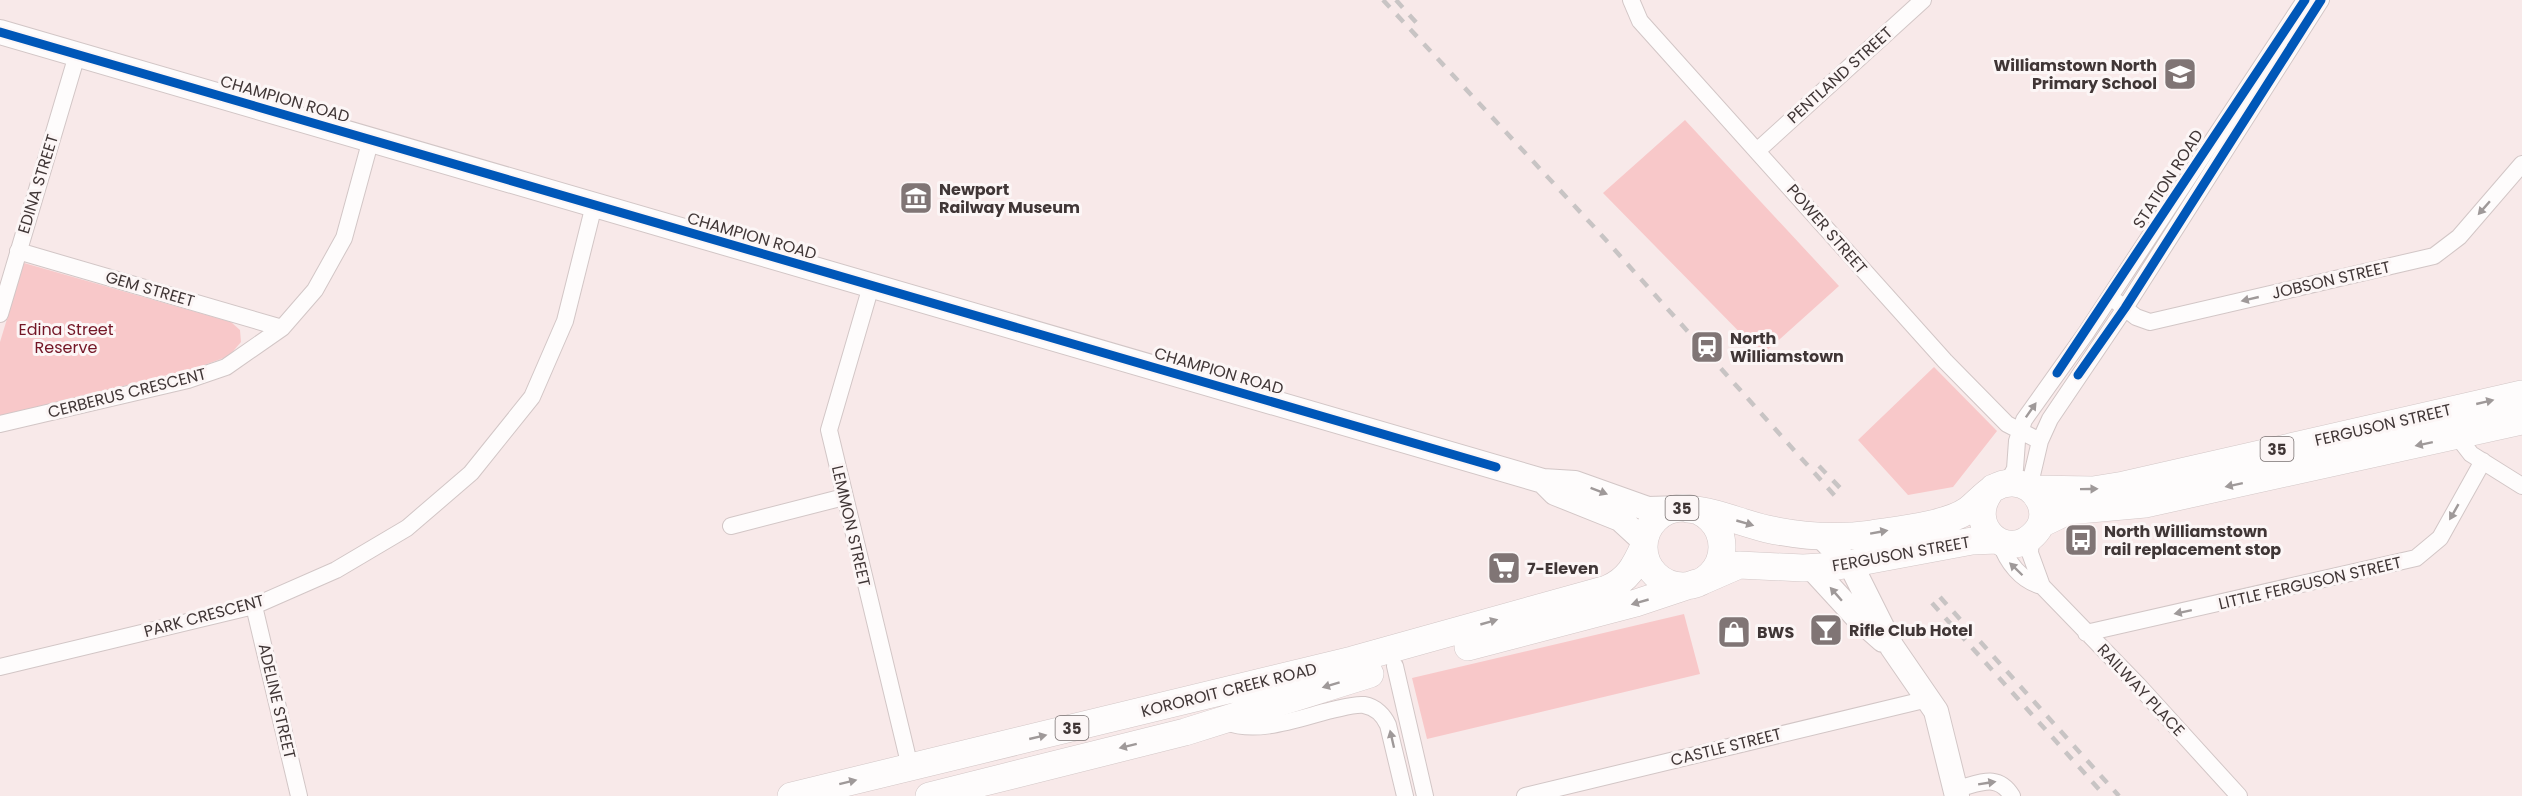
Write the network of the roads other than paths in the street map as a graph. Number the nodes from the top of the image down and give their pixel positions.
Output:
1 (1631, 0) edge
2 (1923, 0) edge
3 (2305, 0) edge
4 (2321, 0) edge
5 (0, 32) edge
6 (77, 55) junction
7 (371, 139) junction
8 (1757, 151) junction
9 (2203, 153) junction
10 (2218, 163) junction
11 (2522, 164) edge
12 (594, 205) junction
13 (18, 251) junction
14 (871, 286) junction
15 (2109, 296) junction
16 (2125, 308) junction
17 (0, 314) edge
18 (282, 328) junction
19 (2522, 394) edge
20 (2451, 410) junction
21 (2522, 421) edge
22 (0, 424) edge
23 (2019, 431) junction
24 (2457, 436) junction
25 (2040, 441) junction
26 (2483, 461) junction
27 (1543, 481) junction
28 (2522, 486) edge
29 (2015, 487) junction
30 (844, 497) junction
31 (1685, 508) junction
32 (731, 526) dead end
33 (2036, 531) junction
34 (1821, 536) junction
35 (1999, 541) junction
36 (1645, 544) junction
37 (1850, 565) junction
38 (1812, 568) junction
39 (1698, 582) junction
40 (2042, 586) junction
41 (254, 606) junction
42 (2086, 633) junction
43 (1892, 647) junction
44 (1395, 666) junction
45 (0, 667) edge
46 (1195, 699) junction
47 (1928, 699) junction
48 (1217, 722) junction
49 (910, 767) junction
50 (1957, 793) edge
51 (299, 796) edge
52 (791, 796) edge
53 (929, 796) edge
54 (1405, 796) edge
55 (1425, 796) edge
56 (1525, 796) edge
57 (1997, 796) edge
58 (2004, 796) edge
59 (2012, 796) edge
60 (2239, 796) edge

1 - 8 street, POWER STREET
2 - 8 street, PENTLAND STREET
3 - 9 street, STATION ROAD
4 - 10 street, STATION ROAD
5 - 6 street, CHAMPION ROAD
6 - 7 street, CHAMPION ROAD
6 - 13 street, EDINA STREET
7 - 12 street, CHAMPION ROAD
7 - 18 street, CERBERUS CRESCENT
8 - 23 street, POWER STREET
9 - 10 street
9 - 15 street, STATION ROAD
10 - 16 street, STATION ROAD
11 -> 16 street, JOBSON STREET
12 - 14 street, CHAMPION ROAD
12 - 41 street, PARK CRESCENT
13 - 17 street, EDINA STREET
13 - 18 street, GEM STREET
14 - 27 street, CHAMPION ROAD
14 - 30 street, LEMMON STREET
15 - 16 street, JOBSON STREET
23 -> 15 street, STATION ROAD
16 - 25 street, STATION ROAD
18 - 22 street, CERBERUS CRESCENT
20 -> 19 main road, FERGUSON STREET / 35
20 - 24 main road
29 -> 20 main road, FERGUSON STREET / 35
21 - 24 main road, FERGUSON STREET / 35
23 - 25 street, POWER STREET
23 - 29 street, STATION ROAD
24 - 26 street
24 -> 33 main road, FERGUSON STREET / 35
25 - 29 street, STATION ROAD
26 - 28 street
26 -> 42 street, LITTLE FERGUSON STREET
27 -> 31 street, CHAMPION ROAD
27 - 36 street, CHAMPION ROAD
29 - 33 main road
34 -> 29 main road, FERGUSON STREET / 35
29 - 35 main road
30 - 32 street
30 - 49 street, LEMMON STREET
31 -> 34 main road, FERGUSON STREET / 35
31 - 36 main road, 35
31 - 39 main road, 35
33 - 35 main road, 35
33 - 40 street, RAILWAY PLACE
34 - 37 street
35 - 37 main road, FERGUSON STREET / 35
40 -> 35 street, RAILWAY PLACE
36 - 39 main road, 35
46 -> 36 main road, KOROROIT CREEK ROAD / 35
37 - 38 main road, FERGUSON STREET / 35
37 - 43 street
38 - 39 main road, FERGUSON STREET / 35
43 -> 38 street
39 -> 44 main road, KOROROIT CREEK ROAD / 35
40 - 42 street, RAILWAY PLACE
41 - 45 street, PARK CRESCENT
41 - 51 street, ADELINE STREET
42 - 60 street, RAILWAY PLACE
43 - 47 street
44 -> 48 main road, KOROROIT CREEK ROAD / 35
44 - 55 street
46 - 48 main road
49 -> 46 main road, KOROROIT CREEK ROAD / 35
47 - 50 street
47 - 56 street, CASTLE STREET
48 -> 53 main road, KOROROIT CREEK ROAD / 35
54 -> 48 street
52 -> 49 main road, KOROROIT CREEK ROAD / 35
50 -> 59 street
57 - 58 street

